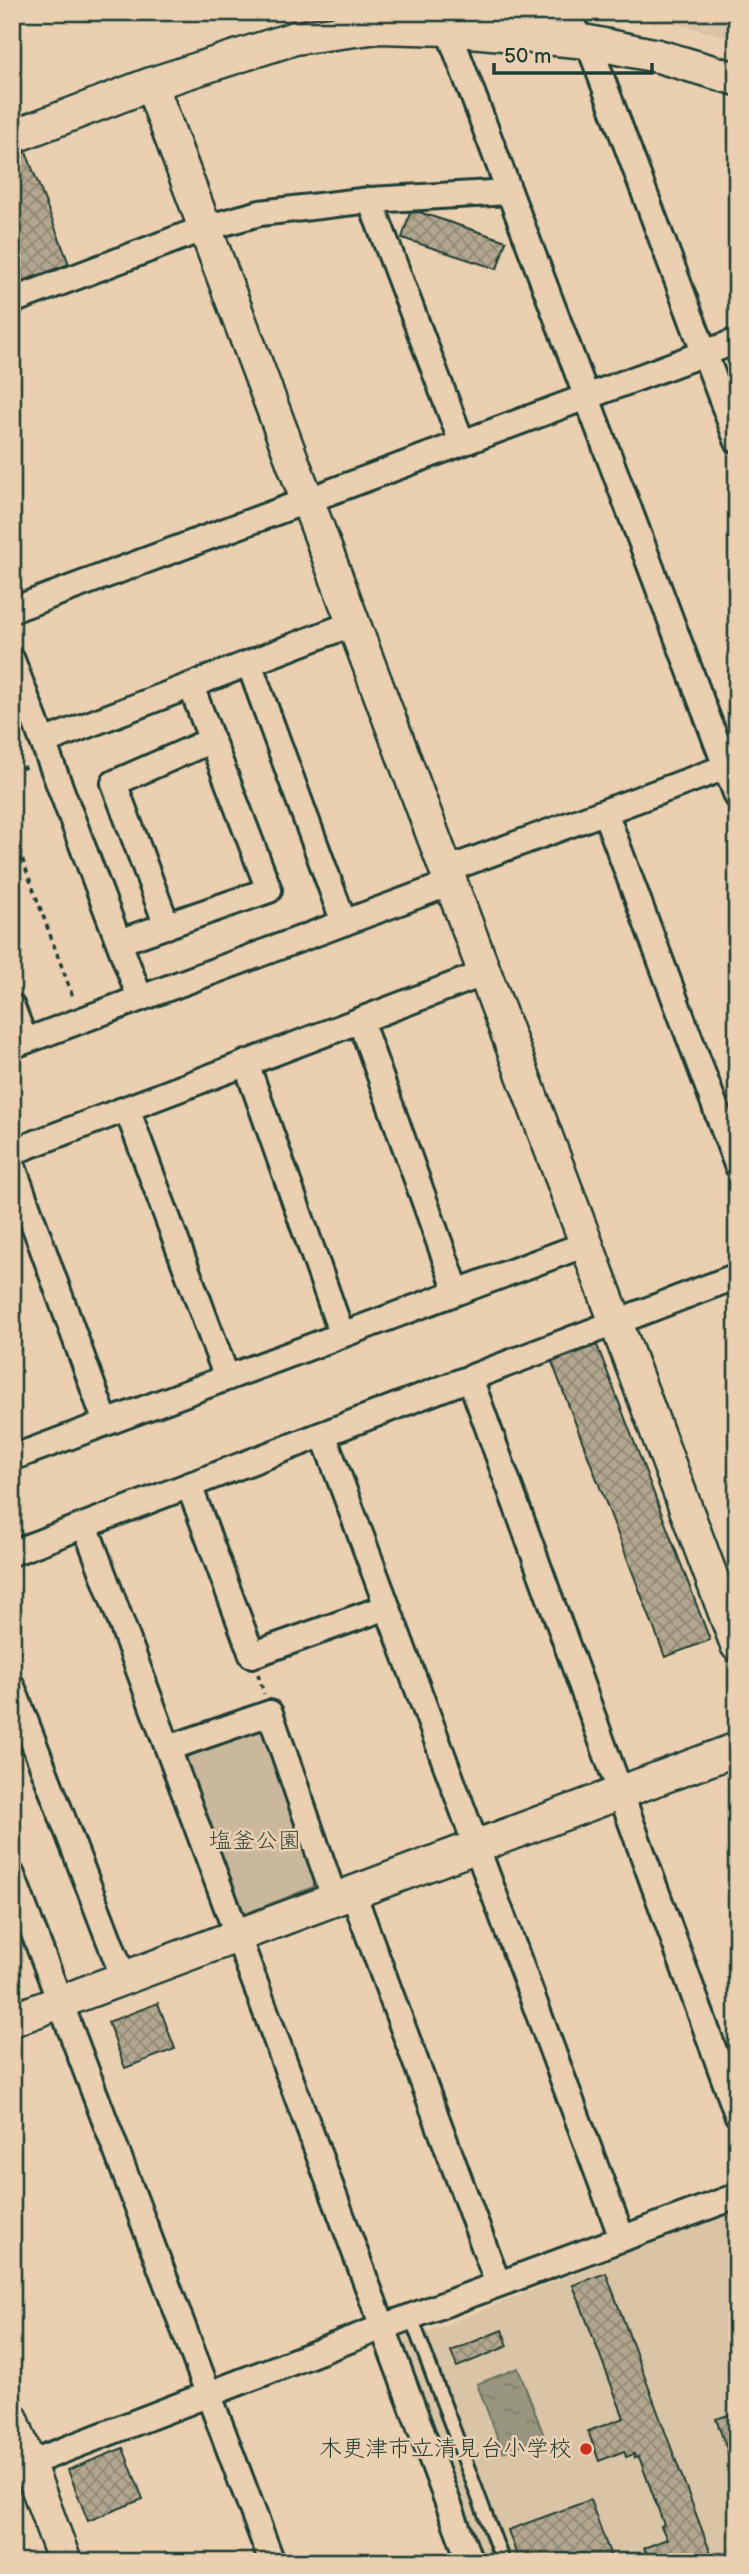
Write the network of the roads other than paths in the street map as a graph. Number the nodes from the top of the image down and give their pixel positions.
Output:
1 (447, 29) junction
2 (579, 32) edge
3 (737, 79) edge
4 (152, 84) junction
5 (12, 137) edge
6 (509, 192) junction
7 (370, 200) junction
8 (205, 228) junction
9 (12, 301) edge
10 (737, 341) edge
11 (704, 353) junction
12 (586, 397) junction
13 (737, 440) edge
14 (462, 443) junction
15 (307, 500) junction
16 (12, 610) edge
17 (354, 623) junction
18 (12, 660) edge
19 (249, 663) junction
20 (191, 685) junction
21 (212, 740) junction
22 (43, 742) junction
23 (731, 765) edge
24 (737, 796) edge
25 (605, 812) junction
26 (449, 876) junction
27 (344, 923) junction
28 (167, 926) junction
29 (119, 942) junction
30 (485, 973) junction
31 (140, 998) junction
32 (12, 1007) edge
33 (360, 1020) junction
34 (19, 1043) edge
35 (246, 1063) junction
36 (127, 1109) junction
37 (12, 1152) edge
38 (12, 1164) edge
39 (737, 1165) edge
40 (586, 1244) junction
41 (737, 1276) edge
42 (457, 1292) junction
43 (615, 1322) junction
44 (342, 1335) junction
45 (226, 1378) junction
46 (470, 1378) junction
47 (106, 1423) junction
48 (323, 1434) junction
49 (12, 1458) edge
50 (189, 1485) junction
51 (85, 1525) junction
52 (12, 1553) edge
53 (387, 1607) junction
54 (737, 1645) edge
55 (12, 1686) edge
56 (169, 1748) junction
57 (737, 1749) edge
58 (621, 1793) junction
59 (476, 1847) junction
60 (12, 1875) edge
61 (344, 1896) junction
62 (238, 1936) junction
63 (124, 1979) junction
64 (59, 2003) junction
65 (12, 2021) edge
66 (737, 2114) edge
67 (737, 2196) edge
68 (622, 2238) junction
69 (498, 2284) junction
70 (411, 2317) junction
71 (383, 2327) junction
72 (208, 2395) junction
73 (12, 2419) edge
74 (21, 2468) edge
75 (65, 2562) edge
76 (272, 2562) edge
77 (470, 2562) edge
78 (503, 2562) edge

1 - 2 street
1 - 4 street
1 - 6 street
2 - 3 street
2 - 11 street
4 - 5 street
4 - 8 street
6 - 7 street
6 - 12 street
7 - 8 street
7 - 14 street
8 - 9 street
8 - 15 street
10 - 11 street
11 - 12 street
11 - 13 street
12 - 14 street
12 - 23 street
14 - 15 street
15 - 16 street
15 - 17 street
17 - 19 street
17 - 26 street
18 - 22 street
19 - 20 street
19 - 27 street
20 - 21 street
20 - 22 street
21 - 28 street
21 - 28 street
22 - 29 street
23 - 24 street
23 - 25 street
25 - 26 street
25 - 39 street
26 - 27 street
26 - 30 street
27 - 31 street
28 - 29 street
29 - 31 street
30 - 33 street
30 - 40 street
31 - 34 street
32 - 34 street
33 - 35 street
33 - 42 street
35 - 36 street
35 - 44 street
36 - 37 street
36 - 45 street
38 - 47 street
40 - 42 street
40 - 43 street
41 - 43 street
42 - 44 street
43 - 46 street
43 - 54 street
44 - 45 street
45 - 47 street
46 - 48 street
46 - 58 street
47 - 49 street
48 - 50 street
48 - 53 street
50 - 51 street
50 - 53 street
51 - 52 street
51 - 56 street
53 - 59 street
55 - 63 street
56 - 61 street
56 - 62 street
57 - 58 street
58 - 59 street
58 - 66 street
59 - 61 street
59 - 68 street
60 - 64 street
61 - 62 street
61 - 69 street
62 - 63 street
62 - 71 street
63 - 64 street
64 - 65 street
64 - 72 street
67 - 68 street
68 - 69 street
69 - 70 street
70 - 71 street
70 - 78 lane
71 - 72 street
71 - 77 street
72 - 74 street
72 - 76 street
73 - 74 street
74 - 75 street

